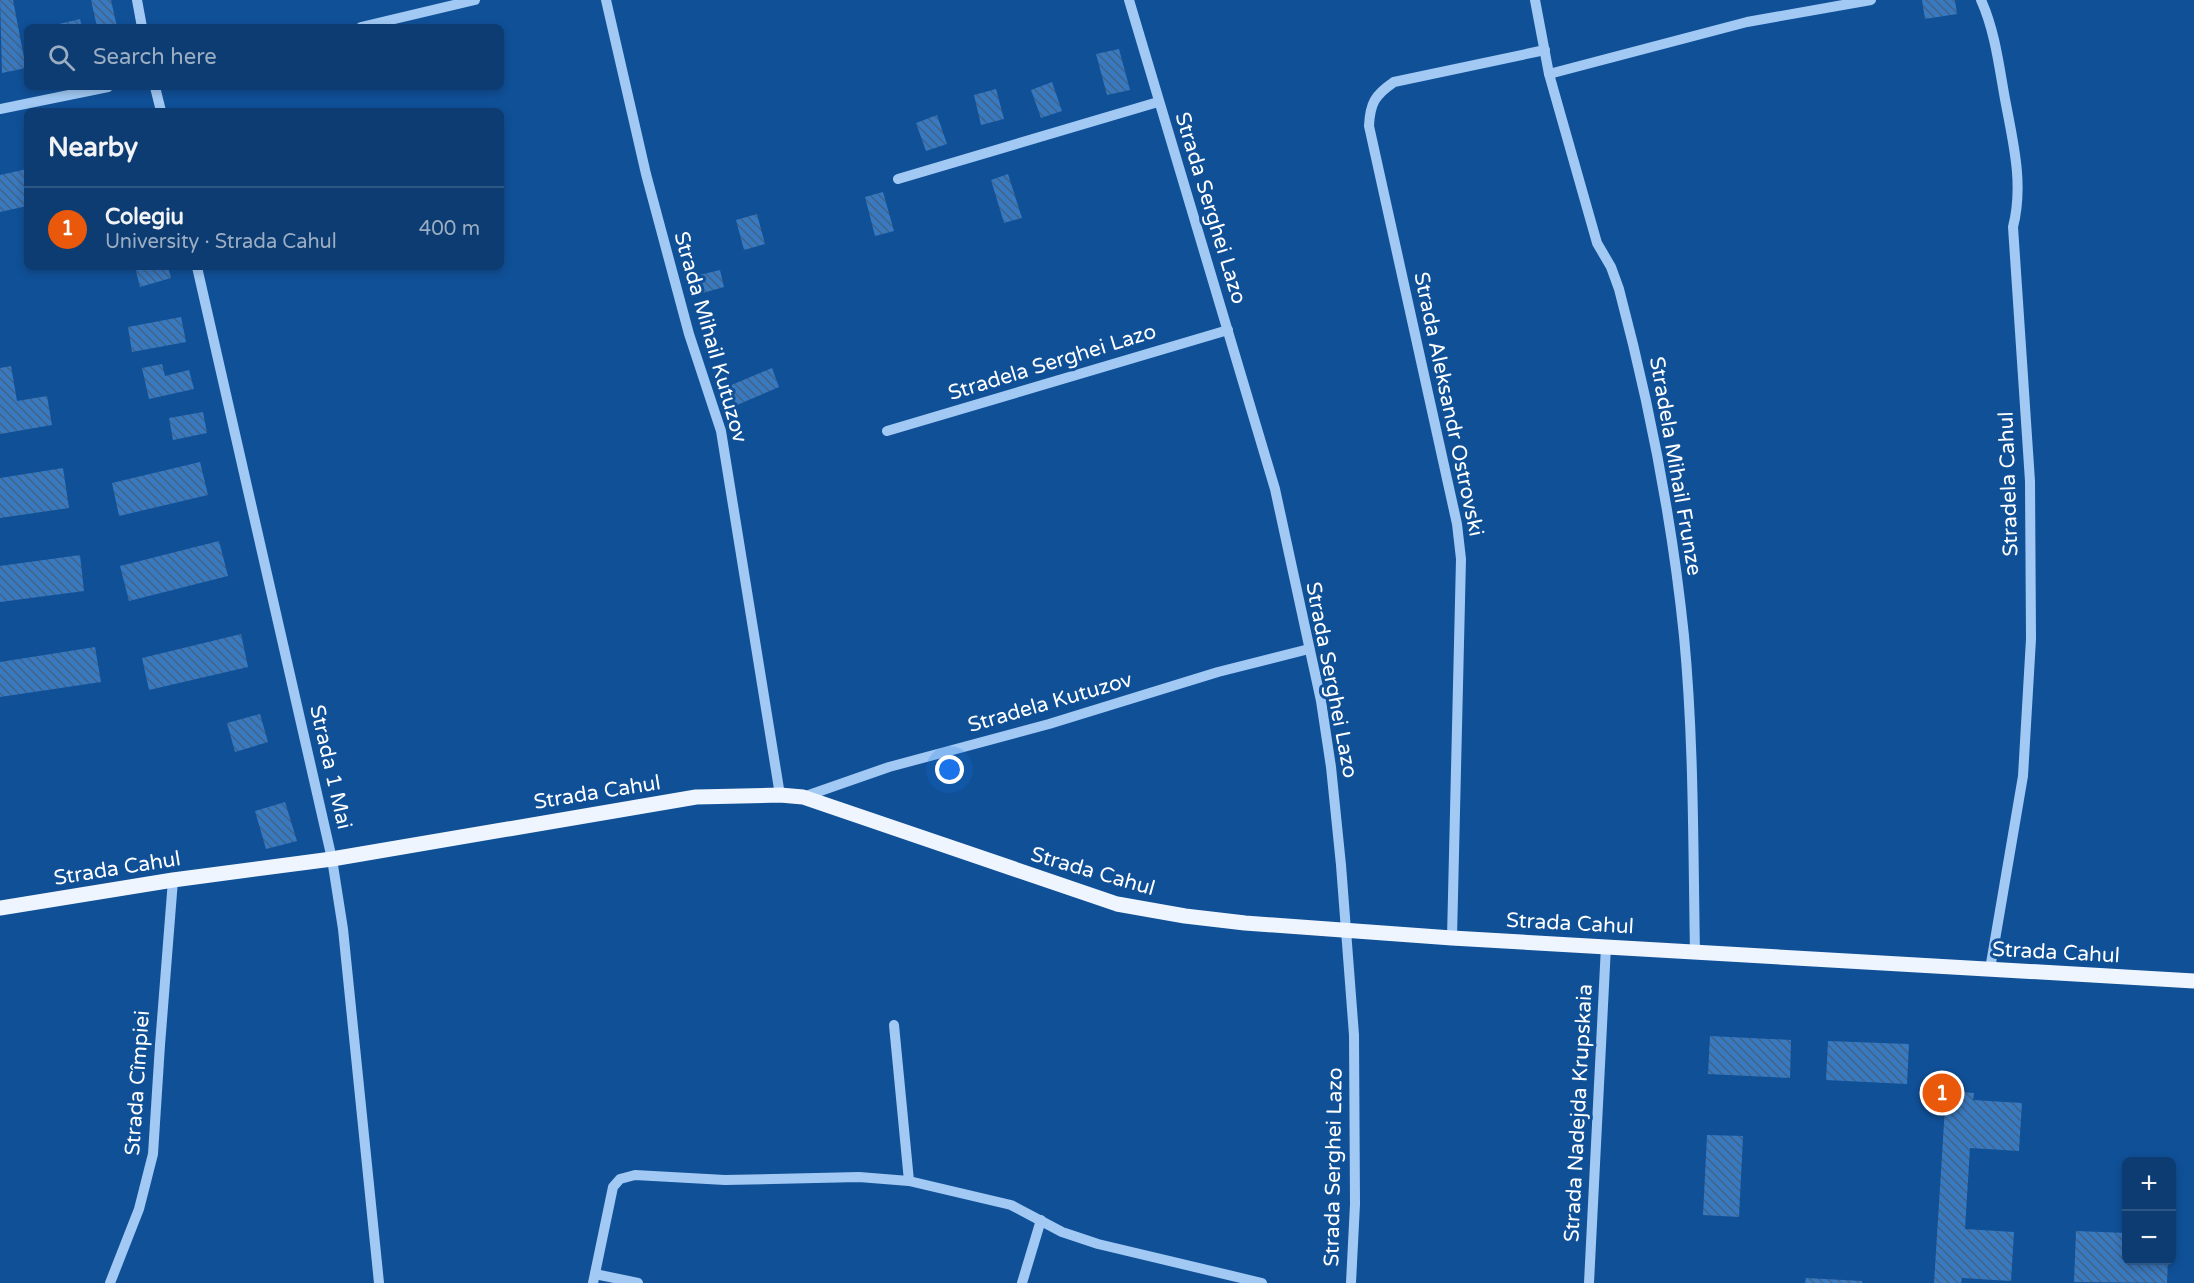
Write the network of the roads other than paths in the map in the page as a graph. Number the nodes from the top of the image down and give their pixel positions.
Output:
1 (137, 0) edge
2 (474, 0) edge
3 (606, 0) edge
4 (1129, 0) edge
5 (1536, 0) edge
6 (1871, 0) edge
7 (1981, 0) edge
8 (141, 24) edge
9 (374, 24) edge
10 (1545, 50) junction
11 (1549, 74) junction
12 (93, 90) edge
13 (156, 90) edge
14 (1158, 102) junction
15 (160, 108) edge
16 (0, 109) edge
17 (898, 179) dead end
18 (198, 270) edge
19 (1228, 330) junction
20 (887, 431) dead end
21 (1309, 649) junction
22 (780, 795) junction
23 (803, 796) junction
24 (332, 859) junction
25 (173, 880) junction
26 (0, 908) edge
27 (1346, 930) junction
28 (1452, 938) junction
29 (1606, 945) junction
30 (1695, 953) junction
31 (1990, 969) junction
32 (2194, 981) edge
33 (894, 1025) dead end
34 (909, 1181) junction
35 (1041, 1220) junction
36 (594, 1278) edge
37 (110, 1283) edge
38 (379, 1283) edge
39 (638, 1283) edge
40 (1022, 1283) edge
41 (1262, 1283) edge
42 (1351, 1283) edge
43 (1589, 1283) edge

1 - 8 street
2 - 9 street
3 - 22 street, Strada Mihail Kutuzov
4 - 14 street, Strada Serghei Lazo
5 - 10 street, Stradela Mihail Frunze
6 - 11 street
7 - 31 street, Stradela Cahul
10 - 11 street, Stradela Mihail Frunze
10 - 28 street, Strada Aleksandr Ostrovski
11 - 30 street, Stradela Mihail Frunze
12 - 16 street
13 - 15 street
14 - 17 street, Strada Serghei Lazo
14 - 19 street, Strada Serghei Lazo
18 - 24 street, Strada 1 Mai
19 - 20 street, Stradela Serghei Lazo
19 - 21 street, Strada Serghei Lazo
21 - 23 street, Stradela Kutuzov
21 - 27 street, Strada Serghei Lazo
22 - 23 main road, Strada Cahul
22 - 24 main road, Strada Cahul
23 - 27 main road, Strada Cahul
24 - 25 main road, Strada Cahul
24 - 38 street, Strada 1 Mai
25 - 26 main road, Strada Cahul
25 - 37 street, Strada Cîmpiei
27 - 28 main road, Strada Cahul
27 - 42 street, Strada Serghei Lazo
28 - 29 main road, Strada Cahul
29 - 30 main road, Strada Cahul
29 - 43 street, Strada Nadejda Krupskaia
30 - 31 main road, Strada Cahul
31 - 32 main road, Strada Cahul
33 - 34 street
34 - 35 street
34 - 36 street
35 - 40 street
35 - 41 street
36 - 39 street

